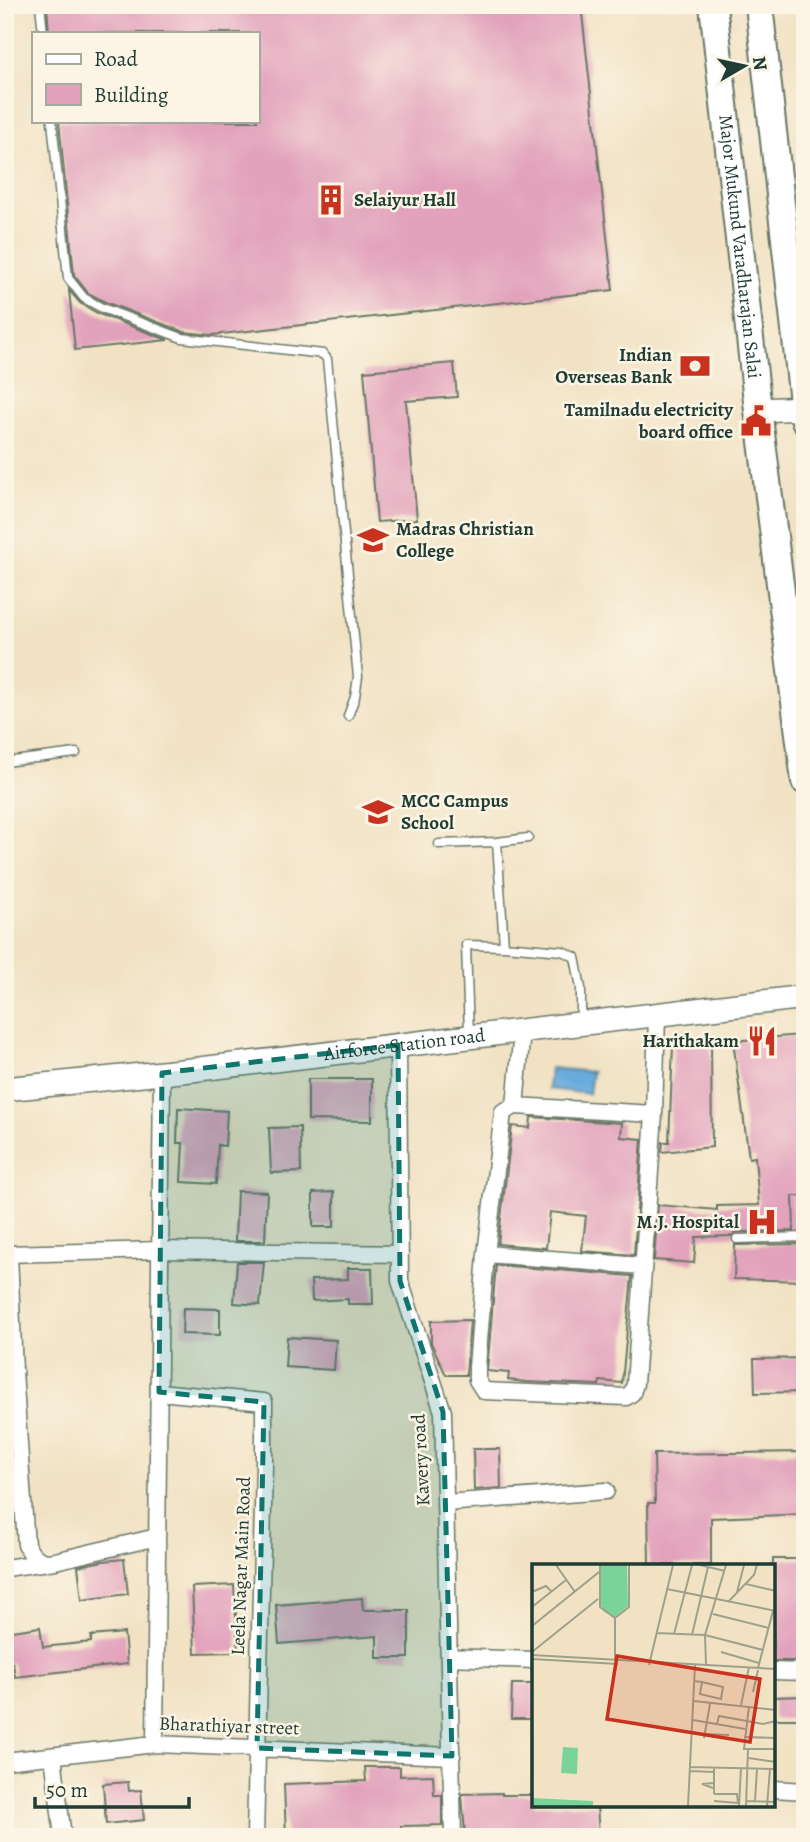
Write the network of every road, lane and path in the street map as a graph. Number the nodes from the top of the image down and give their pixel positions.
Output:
1 (40, 5) edge
2 (713, 5) edge
3 (759, 5) edge
4 (43, 32) edge
5 (52, 122) edge
6 (758, 410) junction
7 (804, 412) edge
8 (348, 716) dead end
9 (76, 753) dead end
10 (5, 762) edge
11 (805, 781) edge
12 (528, 838) dead end
13 (497, 842) junction
14 (439, 844) dead end
15 (504, 946) junction
16 (805, 997) edge
17 (657, 1014) junction
18 (581, 1024) junction
19 (522, 1031) junction
20 (470, 1037) junction
21 (398, 1045) junction
22 (162, 1073) junction
23 (5, 1089) edge
24 (515, 1106) junction
25 (654, 1114) junction
26 (805, 1237) edge
27 (737, 1239) dead end
28 (160, 1250) junction
29 (7, 1254) edge
30 (400, 1254) junction
31 (486, 1254) junction
32 (642, 1266) junction
33 (159, 1392) junction
34 (606, 1491) dead end
35 (445, 1503) junction
36 (157, 1537) junction
37 (46, 1563) junction
38 (5, 1568) edge
39 (449, 1657) junction
40 (532, 1660) edge
41 (775, 1671) edge
42 (805, 1672) edge
43 (155, 1744) junction
44 (257, 1748) junction
45 (53, 1756) junction
46 (452, 1756) junction
47 (5, 1761) edge
48 (775, 1789) edge
49 (805, 1791) edge
50 (63, 1837) edge
51 (255, 1837) edge
52 (453, 1837) edge

1 - 4 lane
2 - 6 main road, Major Mukund Varadharajan Salai
3 - 7 main road
5 - 8 lane
6 - 7 street
6 - 11 main road, Major Mukund Varadharajan Salai
9 - 10 lane
12 - 13 lane
13 - 14 lane
13 - 15 lane
15 - 18 lane
15 - 20 lane
16 - 17 street, Airforce Station road
17 - 18 street, Airforce Station road
17 - 25 street
18 - 19 street, Airforce Station road
19 - 20 street, Airforce Station road
19 - 24 street
20 - 21 street, Airforce Station road
21 - 22 street, Airforce Station road
21 - 30 street, Kavery road
22 - 23 street, Airforce Station road
22 - 28 street
24 - 25 street
24 - 31 street
25 - 32 street
26 - 27 lane
28 - 29 street
28 - 30 street
28 - 33 street
29 - 37 street
30 - 35 street, Kavery road
31 - 32 street
31 - 32 street
33 - 36 street
33 - 44 street, Leela Nagar Main Road
34 - 35 street
35 - 39 street, Kavery road
36 - 37 street
36 - 43 street
37 - 38 street
39 - 40 street
39 - 46 street, Kavery road
41 - 42 street
43 - 44 street, Bharathiyar street
43 - 45 street, Bharathiyar street
44 - 46 street, Bharathiyar street
44 - 51 street, Leela Nagar Main Road
45 - 47 street, Bharathiyar street
45 - 50 street
46 - 52 street, Kavery road
48 - 49 street

